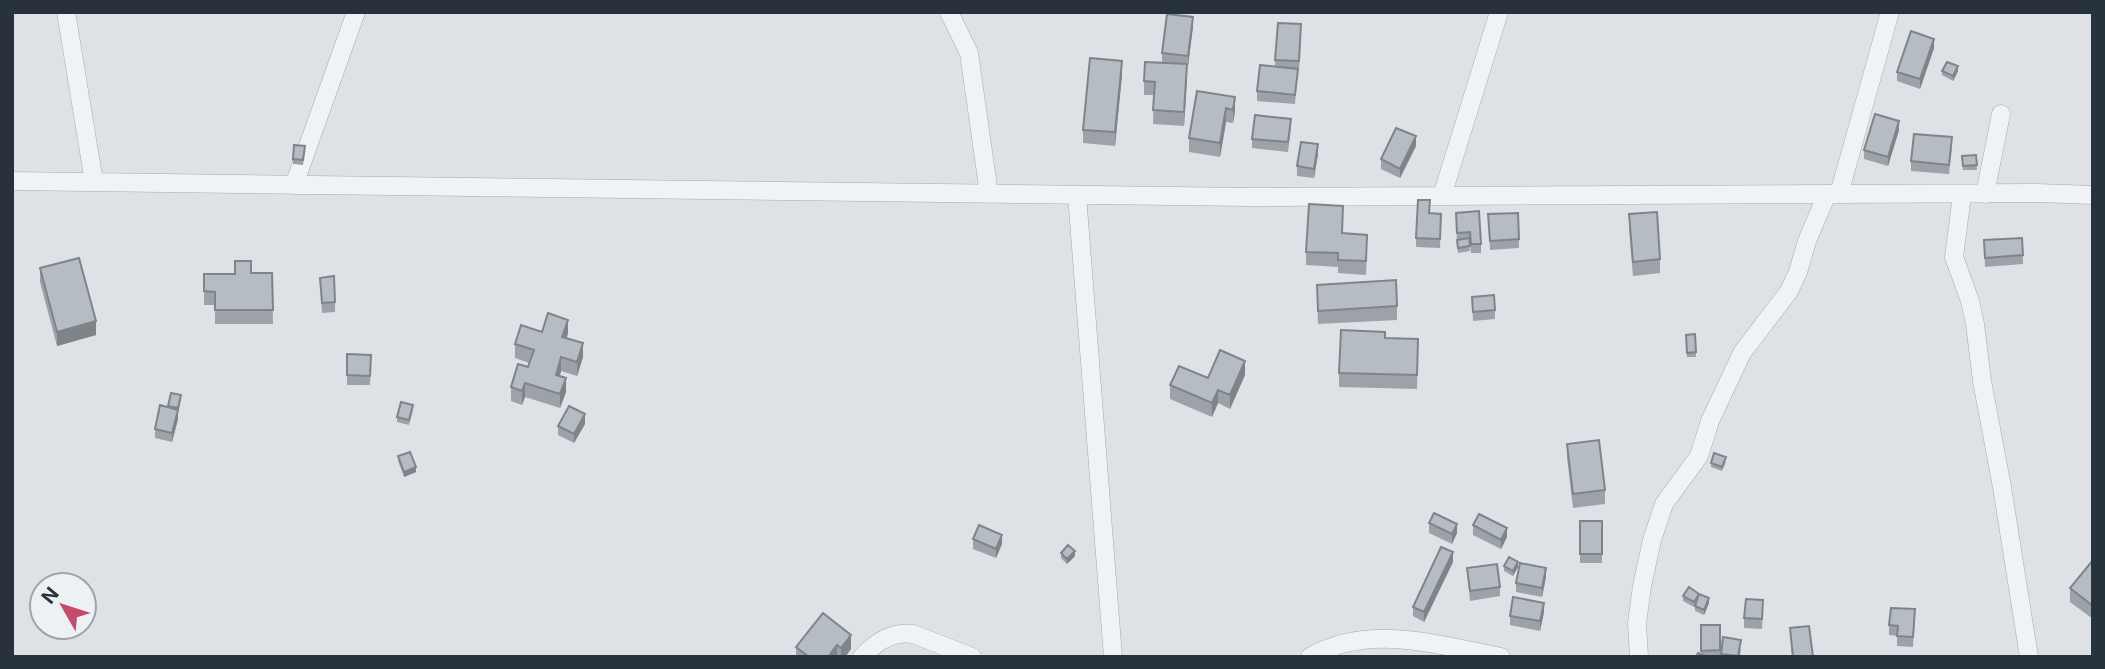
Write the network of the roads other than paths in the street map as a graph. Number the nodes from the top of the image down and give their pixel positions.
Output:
1 (66, 12) edge
2 (356, 12) edge
3 (949, 12) edge
4 (1499, 12) edge
5 (1890, 12) edge
6 (2001, 114) dead end
7 (12, 181) edge
8 (94, 183) junction
9 (294, 185) junction
10 (989, 194) junction
11 (1833, 194) junction
12 (1985, 194) junction
13 (1077, 195) junction
14 (1962, 195) junction
15 (2093, 195) edge
16 (1442, 196) junction
17 (862, 657) edge
18 (972, 657) edge
19 (1113, 657) edge
20 (1310, 657) edge
21 (1501, 657) edge
22 (1639, 657) edge
23 (2029, 657) edge

1 - 8 street
2 - 9 street
3 - 10 street
4 - 16 street
5 - 11 street
6 - 12 street
7 - 8 street
8 - 9 street
9 - 10 street
10 - 13 street
11 - 14 street
11 - 16 street
11 - 22 street
12 - 14 street
12 - 15 street
13 - 16 street
13 - 19 street
14 - 23 street
17 - 18 street
20 - 21 street

